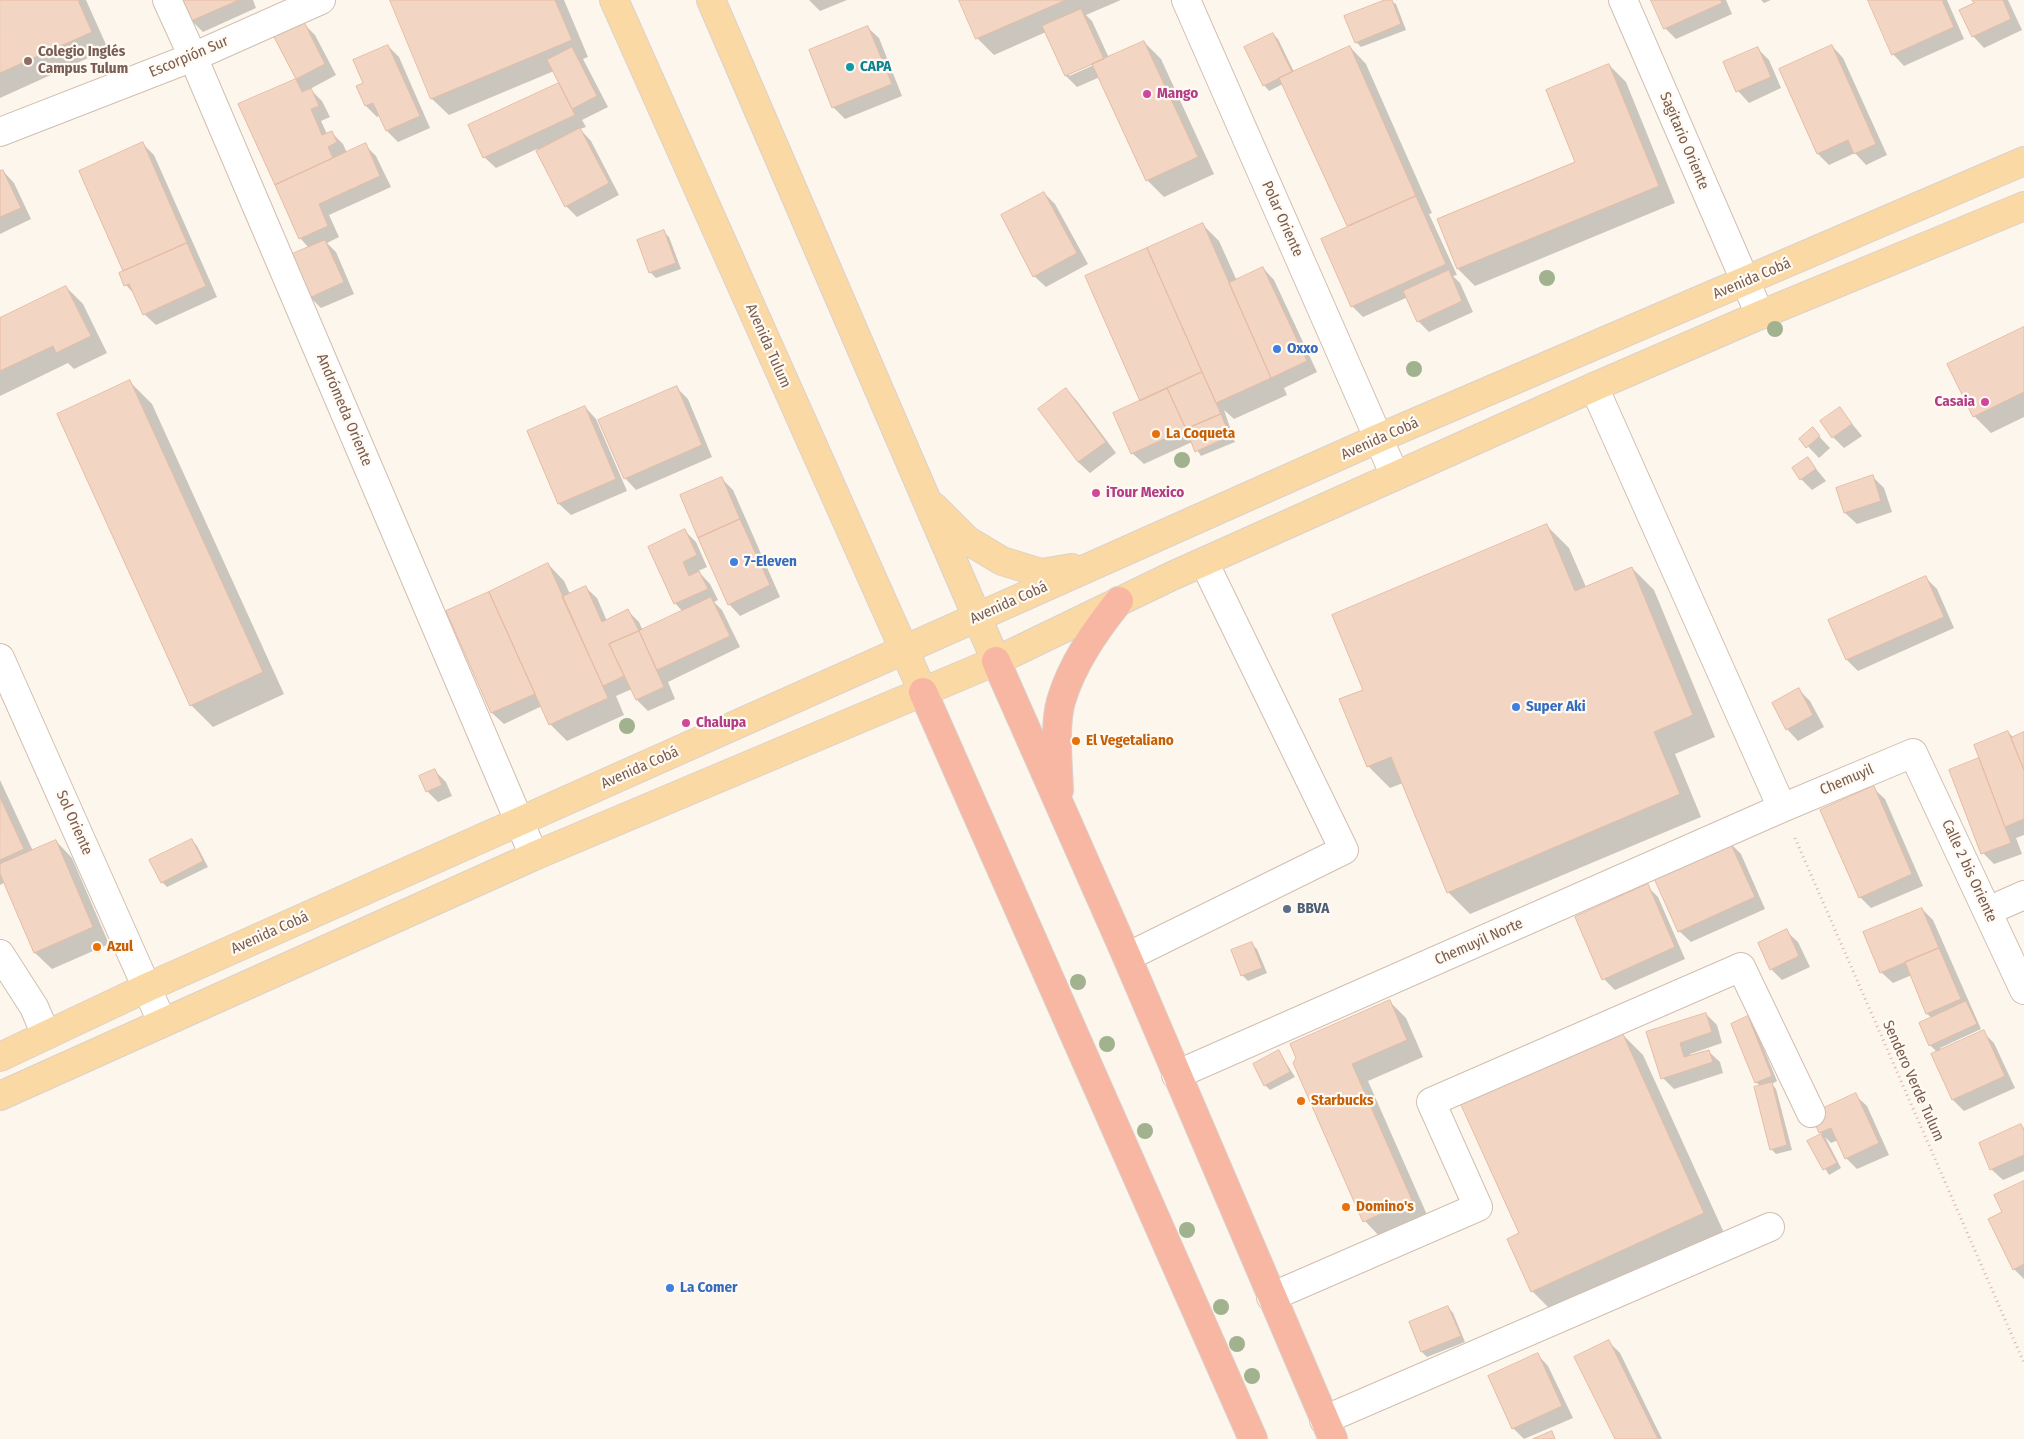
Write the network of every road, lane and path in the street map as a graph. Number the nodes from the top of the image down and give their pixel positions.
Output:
1 (166, 0) edge
2 (321, 0) edge
3 (614, 0) edge
4 (711, 0) edge
5 (1186, 0) edge
6 (1623, 0) edge
7 (193, 57) junction
8 (0, 132) edge
9 (2024, 161) edge
10 (2024, 206) edge
11 (1745, 282) junction
12 (1760, 314) junction
13 (1594, 388) junction
14 (1379, 438) junction
15 (1395, 476) junction
16 (925, 498) junction
17 (1204, 562) junction
18 (1100, 564) junction
19 (1119, 601) junction
20 (976, 617) junction
21 (903, 650) junction
22 (0, 658) edge
23 (996, 661) junction
24 (923, 692) junction
25 (1912, 753) joint
26 (1060, 808) junction
27 (1782, 808) junction
28 (520, 822) junction
29 (534, 856) junction
30 (2024, 895) edge
31 (1988, 911) junction
32 (0, 954) edge
33 (1127, 957) junction
34 (146, 988) junction
35 (2024, 990) edge
36 (162, 1022) junction
37 (46, 1035) junction
38 (0, 1056) edge
39 (1176, 1075) junction
40 (0, 1096) edge
41 (1811, 1113) dead end
42 (1770, 1227) dead end
43 (1271, 1297) junction
44 (2024, 1363) edge
45 (1329, 1429) edge
46 (1253, 1439) edge

1 - 7 street, Andrómeda Oriente
2 - 7 street, Escorpión Sur
3 - 21 main road, Avenida Tulum
4 - 16 main road
5 - 14 street, Polar Oriente
6 - 11 street, Sagitario Oriente
7 - 8 street, Escorpión Sur
7 - 28 street, Andrómeda Oriente
9 - 11 main road, Avenida Cobá
10 - 12 main road
11 - 12 street, Sagitario Oriente
11 - 14 main road, Avenida Cobá
12 - 13 main road
13 - 15 main road
13 - 27 street
14 - 15 street, Polar Oriente
14 - 18 main road, Avenida Cobá
15 - 17 main road
16 - 18 main road
16 - 20 main road
17 - 19 main road
17 - 33 street
18 - 20 main road, Avenida Cobá
19 - 23 main road
19 - 26 highway
20 - 21 main road, Avenida Cobá
20 - 23 main road
21 - 24 main road, Avenida Tulum
21 - 28 main road, Avenida Cobá
22 - 34 street, Sol Oriente
23 - 24 main road
23 - 26 highway
24 - 29 main road
24 - 46 highway
25 - 27 street, Chemuyil
25 - 31 street, Calle 2 bis Oriente
26 - 33 highway
27 - 39 street, Chemuyil Norte
27 - 44 path, Sendero Verde Tulum
28 - 29 street, Andrómeda Oriente
28 - 34 main road, Avenida Cobá
29 - 36 main road
30 - 31 street
31 - 35 street, Calle 2 bis Oriente
32 - 37 street
33 - 39 highway
34 - 36 street, Sol Oriente
34 - 37 main road, Avenida Cobá
36 - 40 main road
37 - 38 main road, Avenida Cobá
39 - 43 highway
41 - 43 street
42 - 45 street
43 - 45 highway

